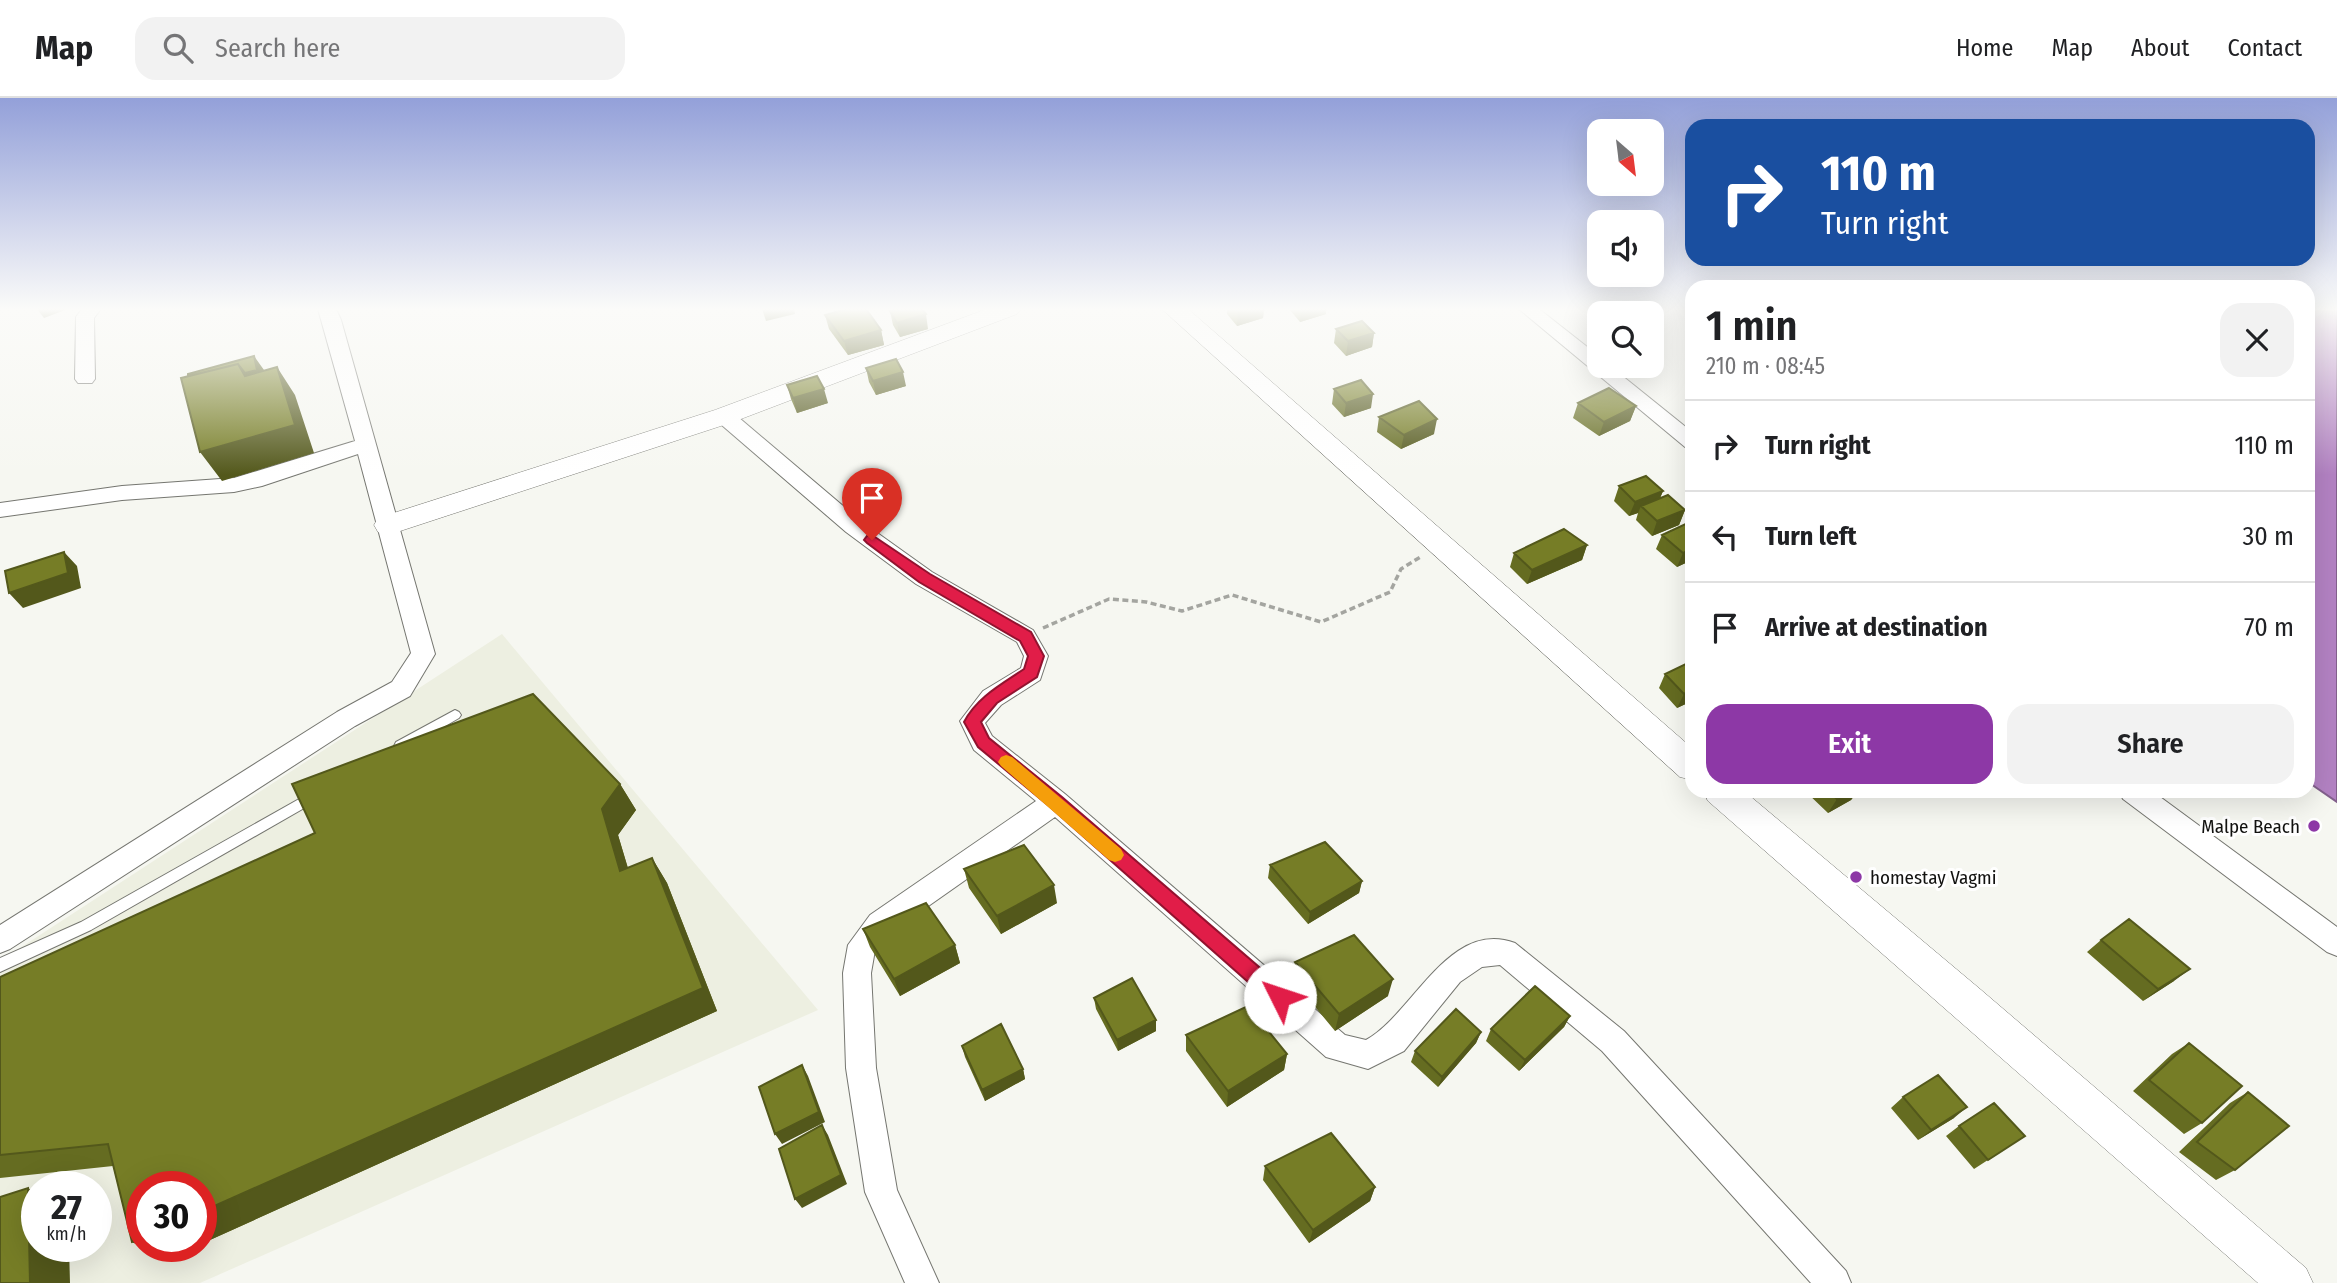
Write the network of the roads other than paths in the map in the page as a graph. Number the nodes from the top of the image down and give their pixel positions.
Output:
1 (85, 364) edge
2 (344, 364) edge
3 (859, 364) edge
4 (1237, 364) edge
5 (1596, 364) edge
6 (85, 379) dead end
7 (723, 416) junction
8 (1685, 436) edge
9 (366, 444) junction
10 (0, 510) edge
11 (388, 525) junction
12 (455, 715) dead end
13 (383, 756) edge
14 (1685, 761) edge
15 (324, 790) edge
16 (1728, 798) edge
17 (2141, 798) edge
18 (1056, 802) junction
19 (0, 940) edge
20 (2337, 943) edge
21 (0, 965) edge
22 (922, 1283) edge
23 (1834, 1283) edge
24 (2291, 1283) edge

1 - 6 street
2 - 9 street
3 - 7 street
4 - 14 street
5 - 8 street
7 - 11 street
7 - 18 street
9 - 10 street
9 - 11 street
11 - 19 street
12 - 13 lane
15 - 21 lane
16 - 24 street
17 - 20 street
18 - 22 street
18 - 23 street

